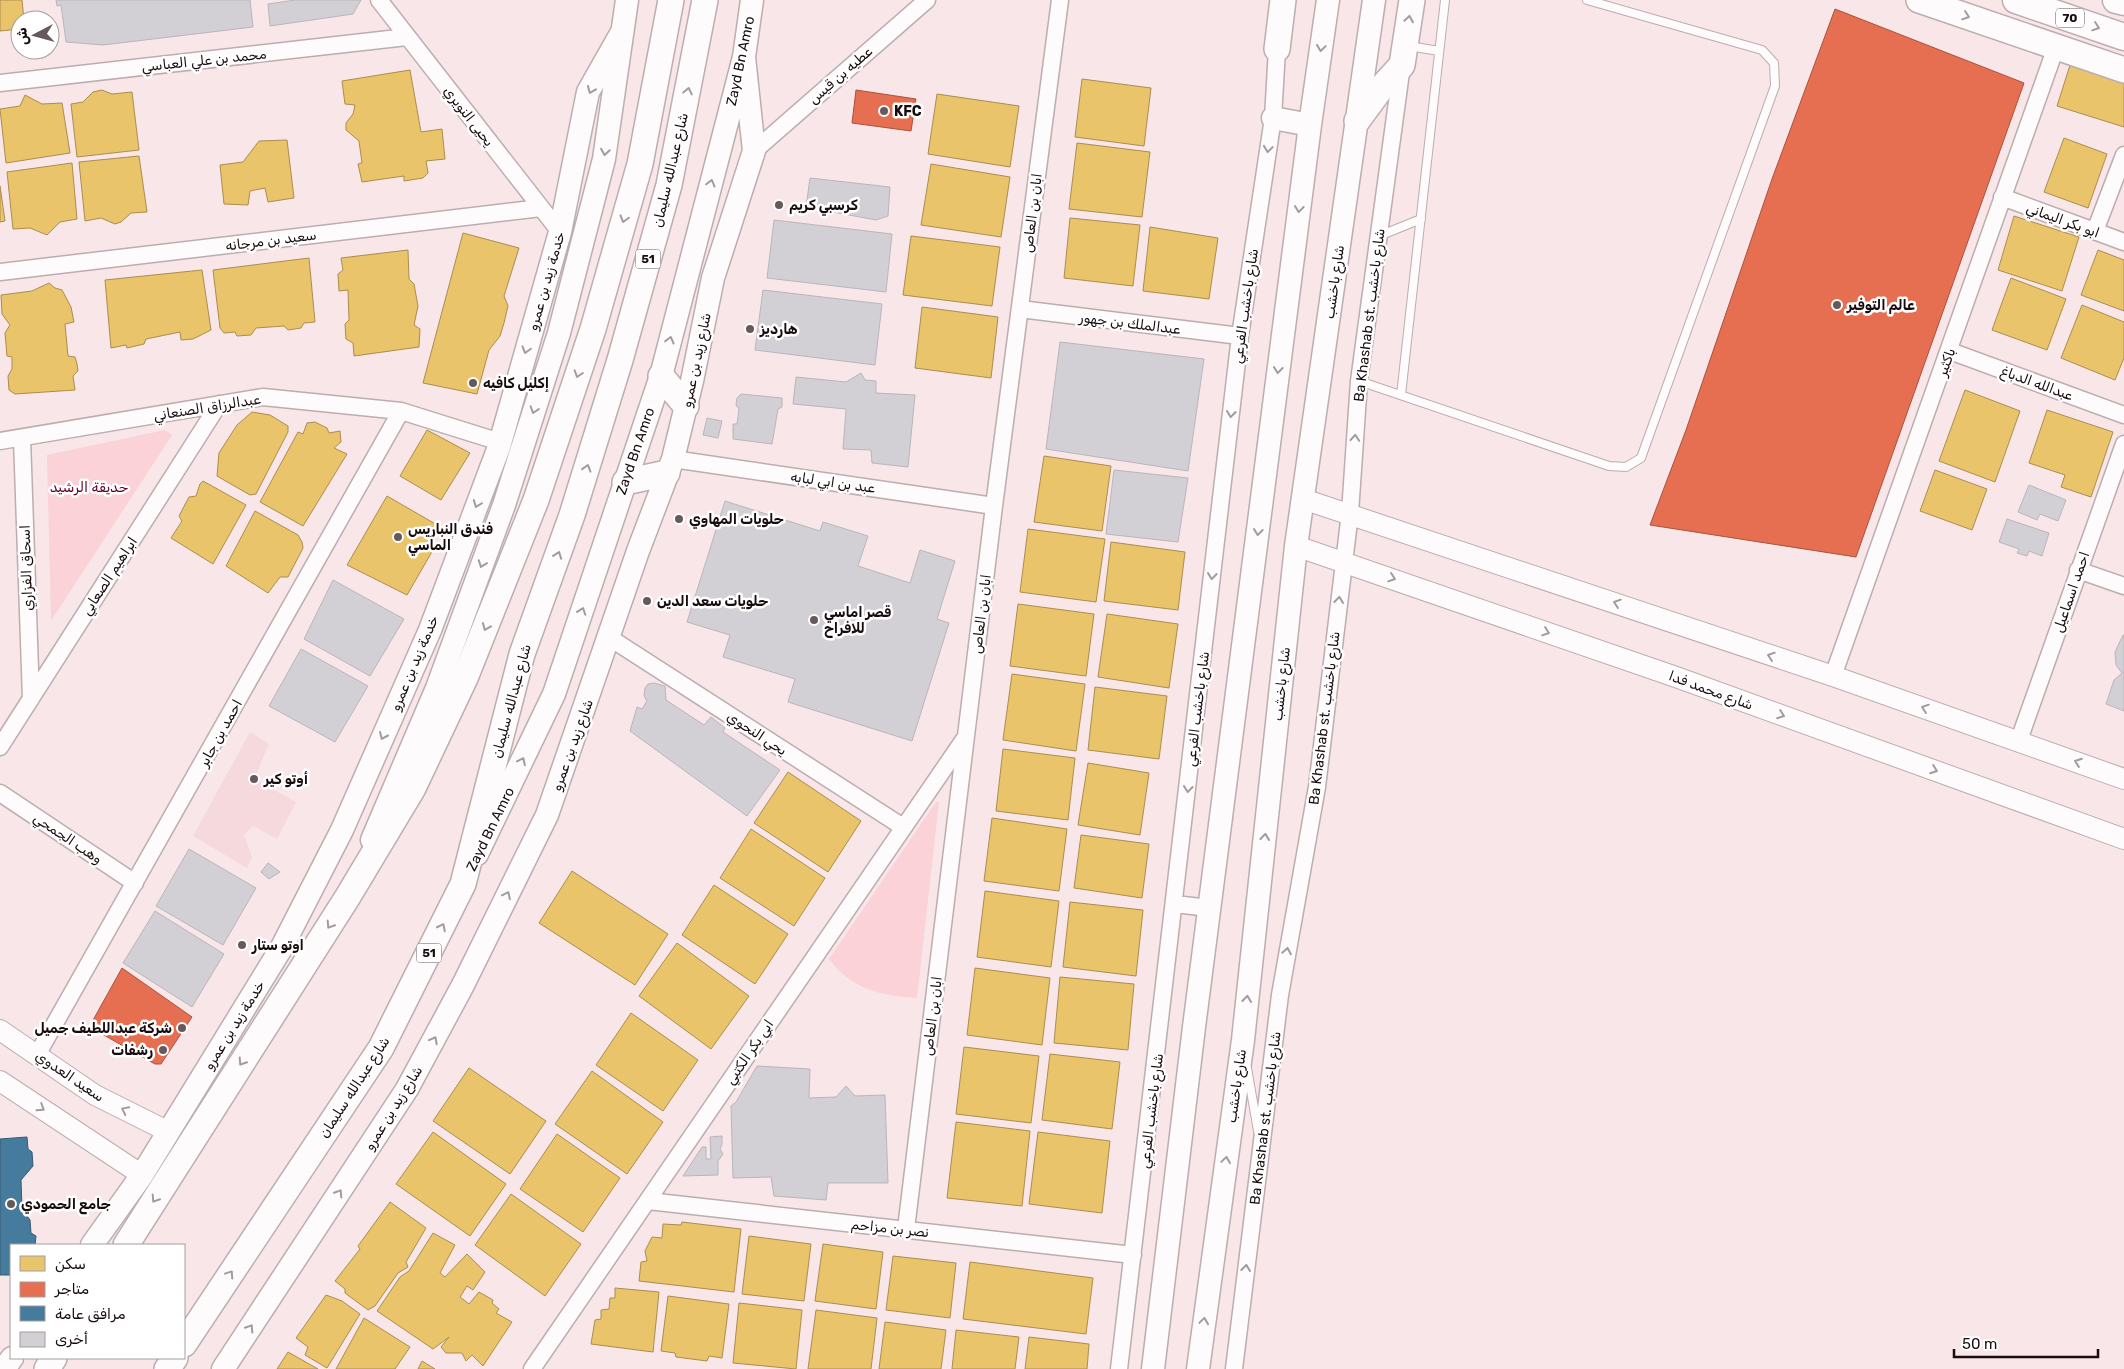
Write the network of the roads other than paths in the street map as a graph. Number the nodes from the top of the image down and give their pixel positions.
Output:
1 (379, 0) edge
2 (627, 0) edge
3 (671, 0) edge
4 (705, 0) edge
5 (752, 0) edge
6 (927, 0) edge
7 (1060, 0) edge
8 (1282, 0) edge
9 (1328, 0) edge
10 (1374, 0) edge
11 (1412, 0) edge
12 (1446, 0) edge
13 (1587, 0) edge
14 (1919, 0) edge
15 (2016, 0) edge
16 (2116, 0) edge
17 (2124, 2) edge
18 (622, 32) junction
19 (407, 37) junction
20 (2124, 37) edge
21 (2056, 47) junction
22 (1277, 49) joint
23 (1439, 51) junction
24 (1403, 55) junction
25 (744, 57) junction
26 (2124, 70) edge
27 (0, 83) edge
28 (1272, 118) junction
29 (1357, 121) junction
30 (1310, 125) junction
31 (754, 150) junction
32 (2124, 155) edge
33 (2002, 197) junction
34 (541, 208) junction
35 (1421, 219) junction
36 (2095, 231) junction
37 (560, 232) junction
38 (1379, 236) junction
39 (2124, 242) edge
40 (0, 272) edge
41 (1020, 309) junction
42 (1240, 336) junction
43 (1950, 351) junction
44 (661, 376) junction
45 (1359, 381) junction
46 (1401, 395) junction
47 (219, 404) junction
48 (686, 406) junction
49 (401, 411) junction
50 (2124, 415) edge
51 (22, 438) junction
52 (0, 442) edge
53 (500, 442) junction
54 (2124, 444) edge
55 (670, 466) junction
56 (625, 482) junction
57 (1303, 499) junction
58 (994, 506) junction
59 (1350, 513) junction
60 (1296, 546) junction
61 (1343, 561) junction
62 (2078, 570) junction
63 (2124, 586) edge
64 (610, 638) junction
65 (1833, 676) junction
66 (31, 699) junction
67 (966, 736) junction
68 (2019, 740) junction
69 (0, 747) edge
70 (2124, 779) edge
71 (0, 793) edge
72 (903, 827) junction
73 (2124, 839) edge
74 (135, 883) junction
75 (463, 884) junction
76 (347, 898) junction
77 (1175, 904) junction
78 (1209, 908) junction
79 (0, 1030) edge
80 (1243, 1040) junction
81 (38, 1055) junction
82 (0, 1081) edge
83 (168, 1132) junction
84 (1261, 1147) junction
85 (142, 1175) junction
86 (648, 1201) junction
87 (906, 1229) junction
88 (93, 1244) edge
89 (127, 1244) edge
90 (1133, 1255) junction
91 (185, 1342) edge
92 (223, 1369) edge
93 (532, 1369) edge
94 (1119, 1369) edge
95 (1153, 1369) edge
96 (1198, 1369) edge
97 (1234, 1369) edge

1 - 19 street, يحيى النويري
2 - 18 main road
3 -> 76 main road, 51
75 -> 4 main road, شارع عبدالله سليمان / 51
5 - 25 main road, Zayd Bn Amro
6 - 31 street, عطيه بن قيس
7 - 41 street, ابان بن العاص
8 - 22 main road
9 -> 30 main road
10 - 29 main road, شارع باخشب
24 -> 11 main road
12 - 23 lane
13 - 46 lane
14 -> 21 main road
15 -> 20 highway, 70
16 - 17 highway
18 -> 37 main road, خدمة زيد بن عمرو
18 -> 76 main road
19 - 27 street, محمد بن علي العباسي
19 - 34 street, يحيى النويري
21 - 26 main road
21 - 33 street, باكثير
22 - 28 street, شارع باخشب الفرعي
23 - 24 lane
23 - 35 lane
24 - 29 main road
24 - 38 street, Ba Khashab st. شارع باخشب
25 - 31 main road, شارع زيد بن عمرو
44 -> 25 main road, Zayd Bn Amro
28 - 30 main road
28 -> 42 street, شارع باخشب الفرعي
29 - 57 main road, شارع باخشب
30 -> 78 main road
31 - 48 main road, شارع زيد بن عمرو
32 - 36 street
33 - 36 street, ابو بكر اليماني
33 - 43 street, باكثير
34 - 37 street, يحيى النويري
34 - 40 street, سعيد بن مرجانه
35 - 38 lane
35 - 46 lane
36 - 39 street, ابو بكر اليماني
37 -> 53 main road, خدمة زيد بن عمرو
38 - 45 street, Ba Khashab st. شارع باخشب
41 - 42 street, عبدالملك بن جهور
41 - 58 street, ابان بن العاص
42 -> 77 street, شارع باخشب الفرعي
43 - 50 street, عبدالله الدباغ
43 - 65 street, باكثير
44 - 48 main road
44 - 56 main road, Zayd Bn Amro
45 - 46 lane
59 -> 45 street, Ba Khashab st. شارع باخشب
47 - 49 street, عبدالرزاق الصنعاني
47 - 51 street, عبدالرزاق الصنعاني
47 - 66 street, ابراهيم الصعابي
48 - 55 main road, شارع زيد بن عمرو
49 - 53 street, عبدالرزاق الصنعاني
49 - 74 street, احمد بن جابر
51 - 52 street, عبدالرزاق الصنعاني
51 - 66 street, اسحاق الفزاري
53 -> 83 main road, خدمة زيد بن عمرو
54 - 62 street, احمد اسماعيل
55 - 56 main road
55 - 58 street, عبد بن ابي لبابه
55 - 64 main road, شارع زيد بن عمرو
75 -> 56 main road, Zayd Bn Amro
57 - 59 street
57 - 60 main road, شارع باخشب
58 - 67 street, ابان بن العاص
59 - 61 street, Ba Khashab st. شارع باخشب
65 -> 59 street
60 - 61 street, شارع محمد فدا
80 -> 60 main road, شارع باخشب
61 -> 73 street, شارع محمد فدا
84 -> 61 street, Ba Khashab st. شارع باخشب
62 - 63 street
62 - 68 street, احمد اسماعيل
64 - 72 street, يحي النحوي
92 -> 64 main road, شارع زيد بن عمرو
68 -> 65 street
66 - 69 street, ابراهيم الصعابي
67 - 72 street, ابي بكر الكتبي
67 - 87 street, ابان بن العاص
70 -> 68 street
71 - 74 street, وهب الجمحي
72 - 86 street, ابي بكر الكتبي
74 - 81 street, احمد بن جابر
91 -> 75 main road, شارع عبدالله سليمان / 51
76 -> 89 main road, 51
77 - 78 street
77 - 90 street, شارع باخشب الفرعي
78 - 95 main road
79 - 81 street, سعيد العدوي
80 - 84 lane
96 -> 80 main road, شارع باخشب
83 -> 81 street, سعيد العدوي
82 -> 85 street
83 - 85 main road, خدمة زيد بن عمرو
97 -> 84 street, Ba Khashab st. شارع باخشب
85 - 88 main road, خدمة زيد بن عمرو
86 - 87 street, نصر بن مزاحم
86 - 93 street, ابي بكر الكتبي
87 - 90 street, نصر بن مزاحم
90 - 94 street, شارع باخشب الفرعي

